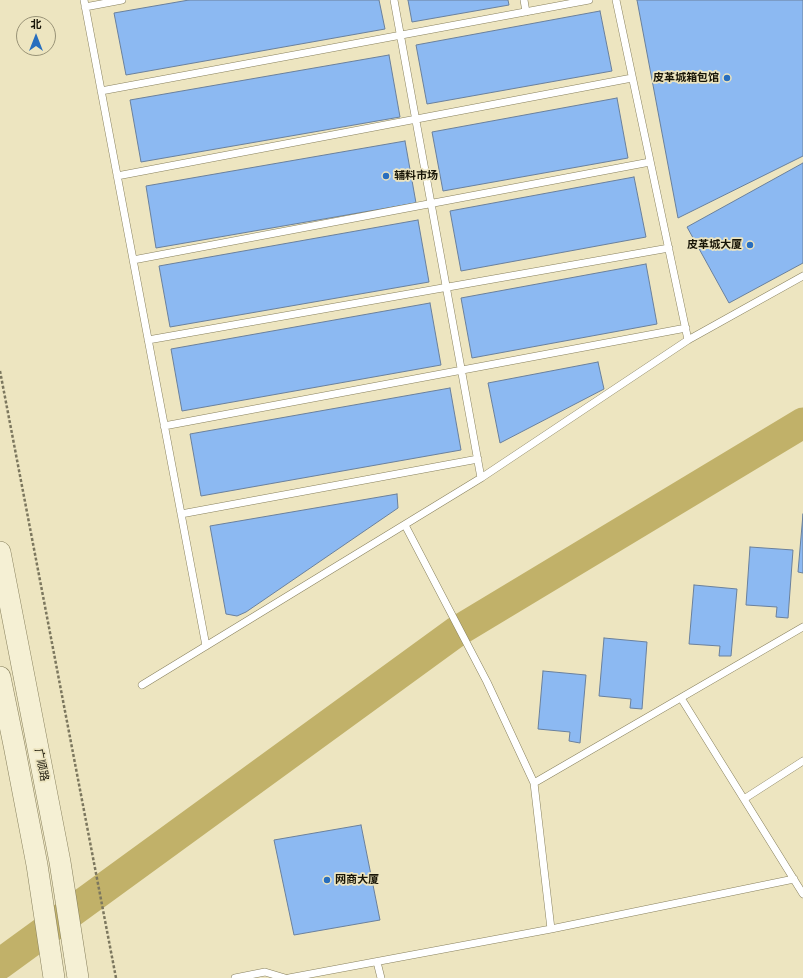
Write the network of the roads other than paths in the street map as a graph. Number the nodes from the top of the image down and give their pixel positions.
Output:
1 (122, 0) edge
2 (394, 0) edge
3 (524, 0) edge
4 (589, 0) edge
5 (616, 0) edge
6 (84, 3) edge
7 (526, 12) junction
8 (400, 35) junction
9 (632, 78) junction
10 (101, 91) junction
11 (416, 119) junction
12 (650, 162) junction
13 (117, 176) junction
14 (431, 204) junction
15 (669, 248) junction
16 (133, 260) junction
17 (803, 276) edge
18 (446, 288) junction
19 (686, 328) junction
20 (148, 340) junction
21 (688, 340) junction
22 (461, 370) junction
23 (164, 426) junction
24 (478, 459) junction
25 (481, 478) junction
26 (181, 514) junction
27 (405, 525) junction
28 (0, 552) edge
29 (803, 627) edge
30 (206, 646) junction
31 (0, 677) edge
32 (142, 685) dead end
33 (681, 698) junction
34 (803, 761) edge
35 (534, 783) junction
36 (744, 799) junction
37 (794, 879) junction
38 (802, 891) edge
39 (551, 929) junction
40 (377, 962) junction
41 (53, 976) edge
42 (78, 977) edge
43 (234, 978) edge
44 (285, 978) edge
45 (289, 978) edge
46 (381, 978) edge

1 - 6 lane
2 - 8 lane
3 - 7 lane
4 - 7 lane
5 - 9 lane
6 - 10 lane
7 - 8 lane
8 - 10 lane
8 - 11 lane
9 - 11 lane
9 - 12 lane
10 - 13 lane
11 - 13 lane
11 - 14 lane
12 - 14 lane
12 - 15 lane
13 - 16 lane
14 - 16 lane
14 - 18 lane
15 - 18 lane
15 - 19 lane
16 - 20 lane
17 - 21 lane
18 - 20 lane
18 - 22 lane
19 - 21 lane
19 - 22 lane
20 - 23 lane
21 - 25 lane
22 - 23 lane
22 - 24 lane
23 - 26 lane
24 - 25 lane
24 - 26 lane
25 - 27 lane
26 - 30 lane
27 - 30 lane
27 - 35 lane
28 - 42 main road, 广顺路
29 - 33 lane
30 - 32 lane
31 - 41 main road, 广顺路
33 - 35 lane
33 - 36 lane
34 - 36 lane
35 - 39 lane
36 - 37 lane
37 - 38 lane
37 - 39 lane
39 - 40 lane
40 - 45 lane
40 - 46 lane
43 - 44 lane

